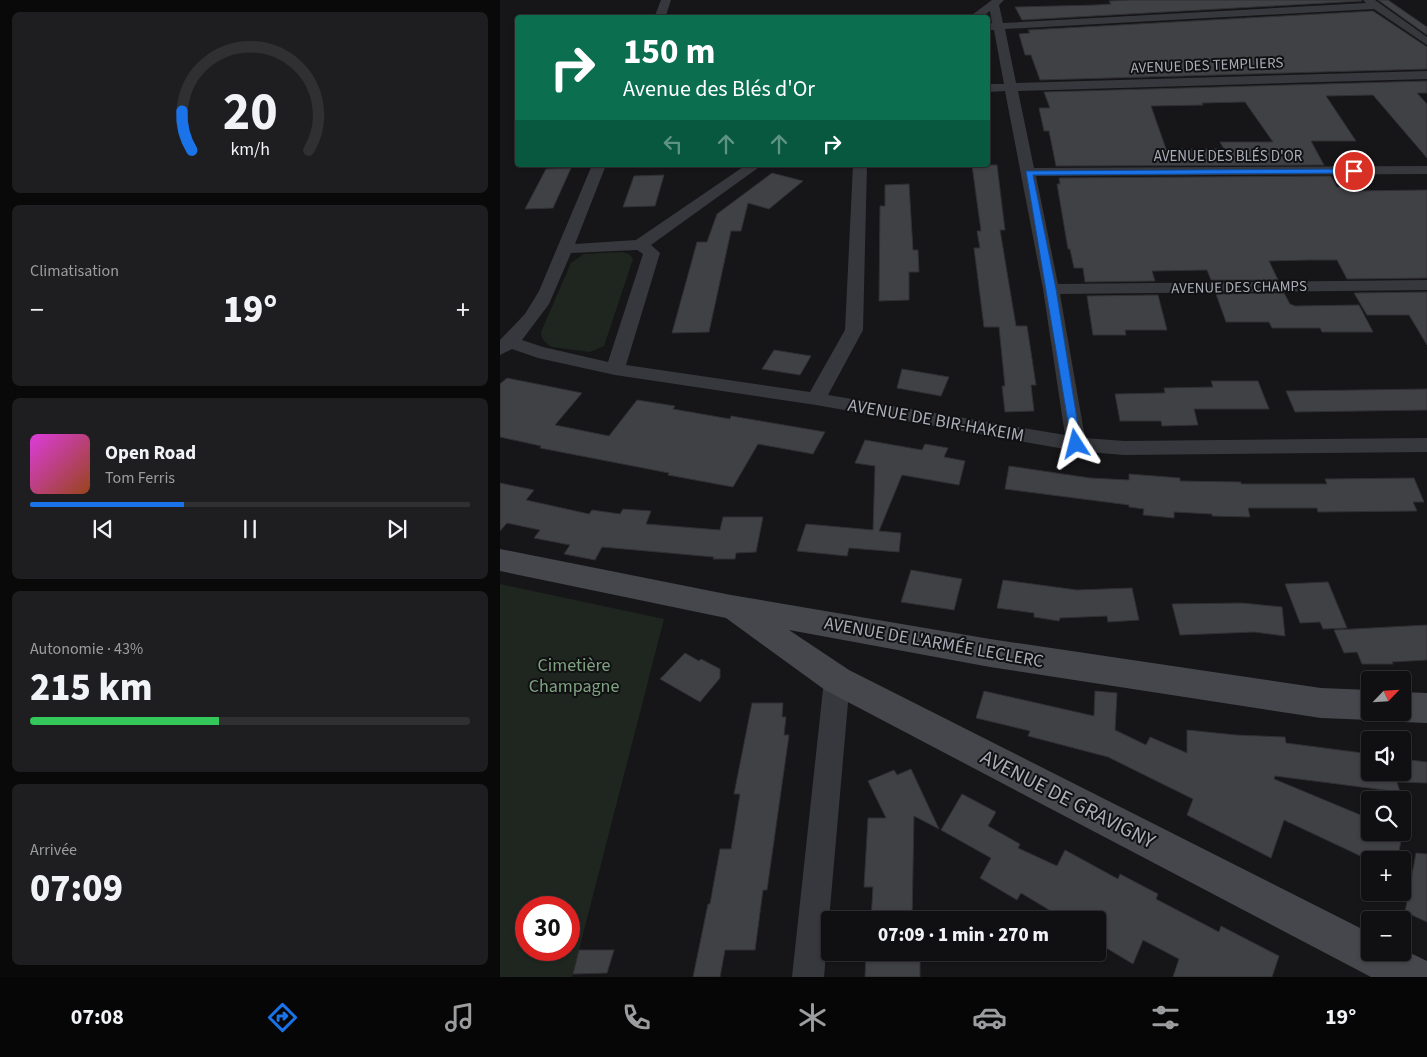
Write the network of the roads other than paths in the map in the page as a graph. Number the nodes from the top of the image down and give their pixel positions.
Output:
1 (666, 0) edge
2 (996, 2) edge
3 (1372, 3) edge
4 (660, 15) edge
5 (977, 15) edge
6 (993, 27) edge
7 (1427, 42) edge
8 (1427, 75) edge
9 (1010, 87) junction
10 (990, 88) edge
11 (598, 167) edge
12 (753, 167) edge
13 (860, 167) edge
14 (1427, 170) edge
15 (1029, 172) junction
16 (640, 245) junction
17 (565, 249) junction
18 (1427, 285) edge
19 (1051, 289) junction
20 (505, 345) edge
21 (615, 369) junction
22 (816, 400) junction
23 (1076, 444) junction
24 (1427, 445) edge
25 (500, 560) edge
26 (731, 607) junction
27 (837, 680) junction
28 (1361, 705) edge
29 (1411, 707) edge
30 (1427, 708) edge
31 (808, 977) edge
32 (1414, 977) edge

1 - 4 street
2 - 5 street
2 - 6 street
3 - 6 street
3 - 7 street
6 - 9 street
8 - 9 street, AVENUE DES TEMPLIERS
9 - 10 street, AVENUE DES TEMPLIERS
9 - 15 street
11 - 17 street
12 - 16 street
13 - 22 street
14 - 15 street, AVENUE DES BLÉS D'OR
15 - 19 street
16 - 17 street
16 - 21 street
17 - 20 street
18 - 19 street, AVENUE DES CHAMPS
19 - 23 street
20 - 21 street, AVENUE DE BIR-HAKEIM
21 - 22 street, AVENUE DE BIR-HAKEIM
22 - 23 street, AVENUE DE BIR-HAKEIM
23 - 24 street, AVENUE DE BIR-HAKEIM
25 - 26 street, AVENUE DE L'ARMÉE LECLERC
26 - 27 street, AVENUE DE GRAVIGNY
26 - 28 street, AVENUE DE L'ARMÉE LECLERC
27 - 31 street
27 - 32 street, AVENUE DE GRAVIGNY
29 - 30 street

